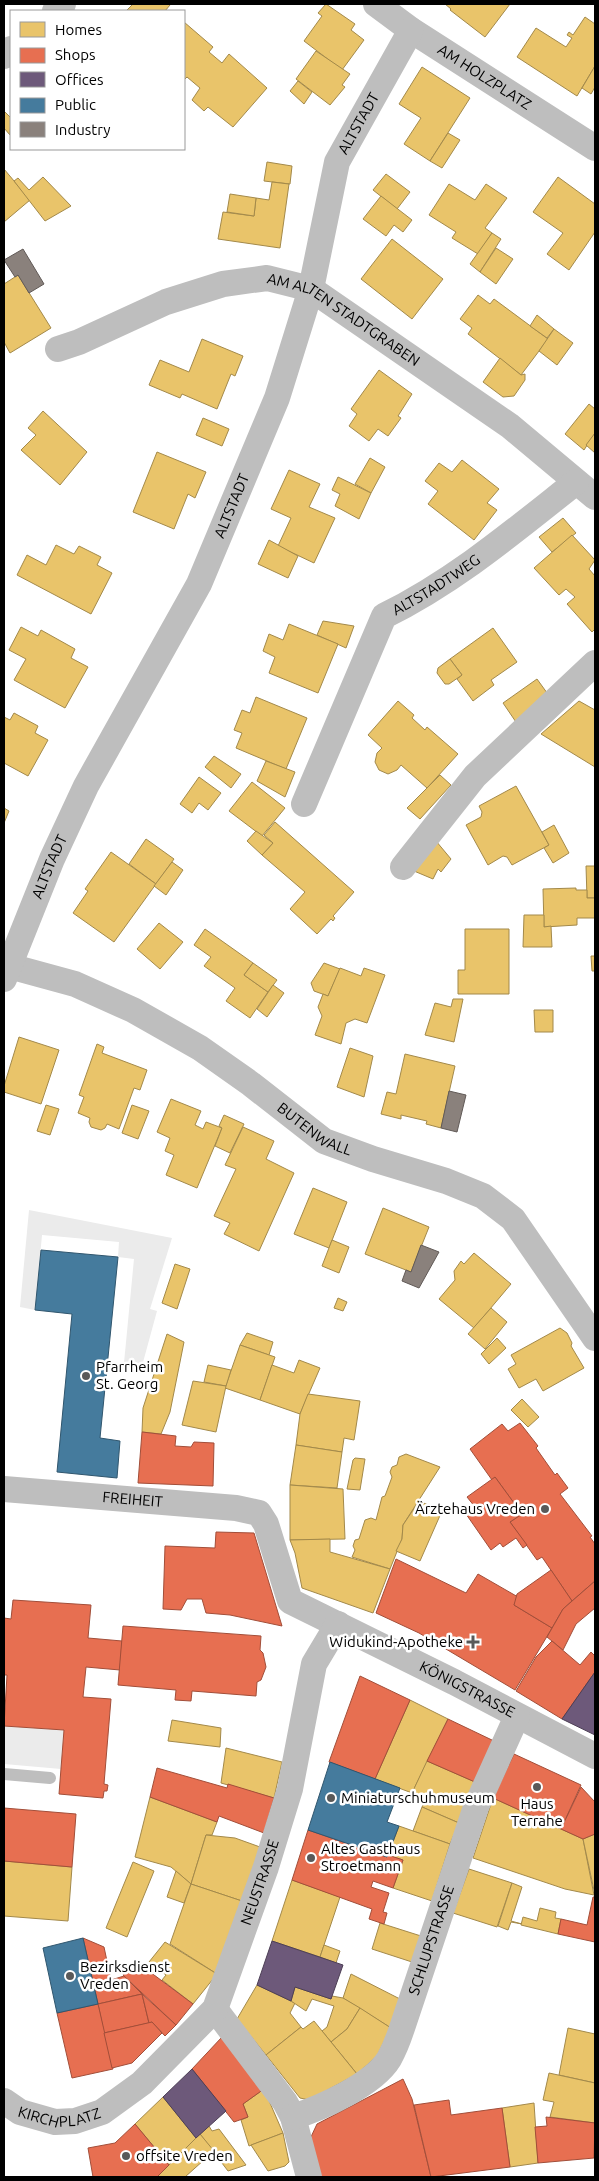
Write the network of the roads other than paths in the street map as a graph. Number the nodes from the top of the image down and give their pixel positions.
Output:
1 (376, 4) edge
2 (411, 30) junction
3 (595, 148) edge
4 (312, 289) junction
5 (58, 349) dead end
6 (586, 490) edge
7 (595, 663) edge
8 (304, 804) dead end
9 (403, 867) dead end
10 (6, 972) edge
11 (595, 1338) edge
12 (4, 1489) edge
13 (259, 1513) joint
14 (338, 1624) junction
15 (517, 1716) junction
16 (595, 1756) edge
17 (4, 1774) edge
18 (50, 1778) dead end
19 (215, 2010) junction
20 (4, 2101) edge
21 (116, 2103) joint
22 (293, 2117) junction
23 (309, 2177) edge

1 - 2 street, AM HOLZPLATZ
2 - 3 street, AM HOLZPLATZ
2 - 4 street, ALTSTADT
4 - 5 street, AM ALTEN STADTGRABEN
4 - 6 street, AM ALTEN STADTGRABEN
4 - 10 street, ALTSTADT
6 - 8 street, ALTSTADTWEG
7 - 9 street
10 - 11 street, BUTENWALL
12 - 13 street, FREIHEIT
13 - 14 street, KÖNIGSTRASSE
14 - 15 street, KÖNIGSTRASSE
14 - 19 street, NEUSTRASSE
15 - 16 street, KÖNIGSTRASSE
15 - 22 street, SCHLUPSTRASSE
17 - 18 lane
19 - 21 street, NEUSTRASSE
19 - 22 street
20 - 21 street, KIRCHPLATZ
22 - 23 street

